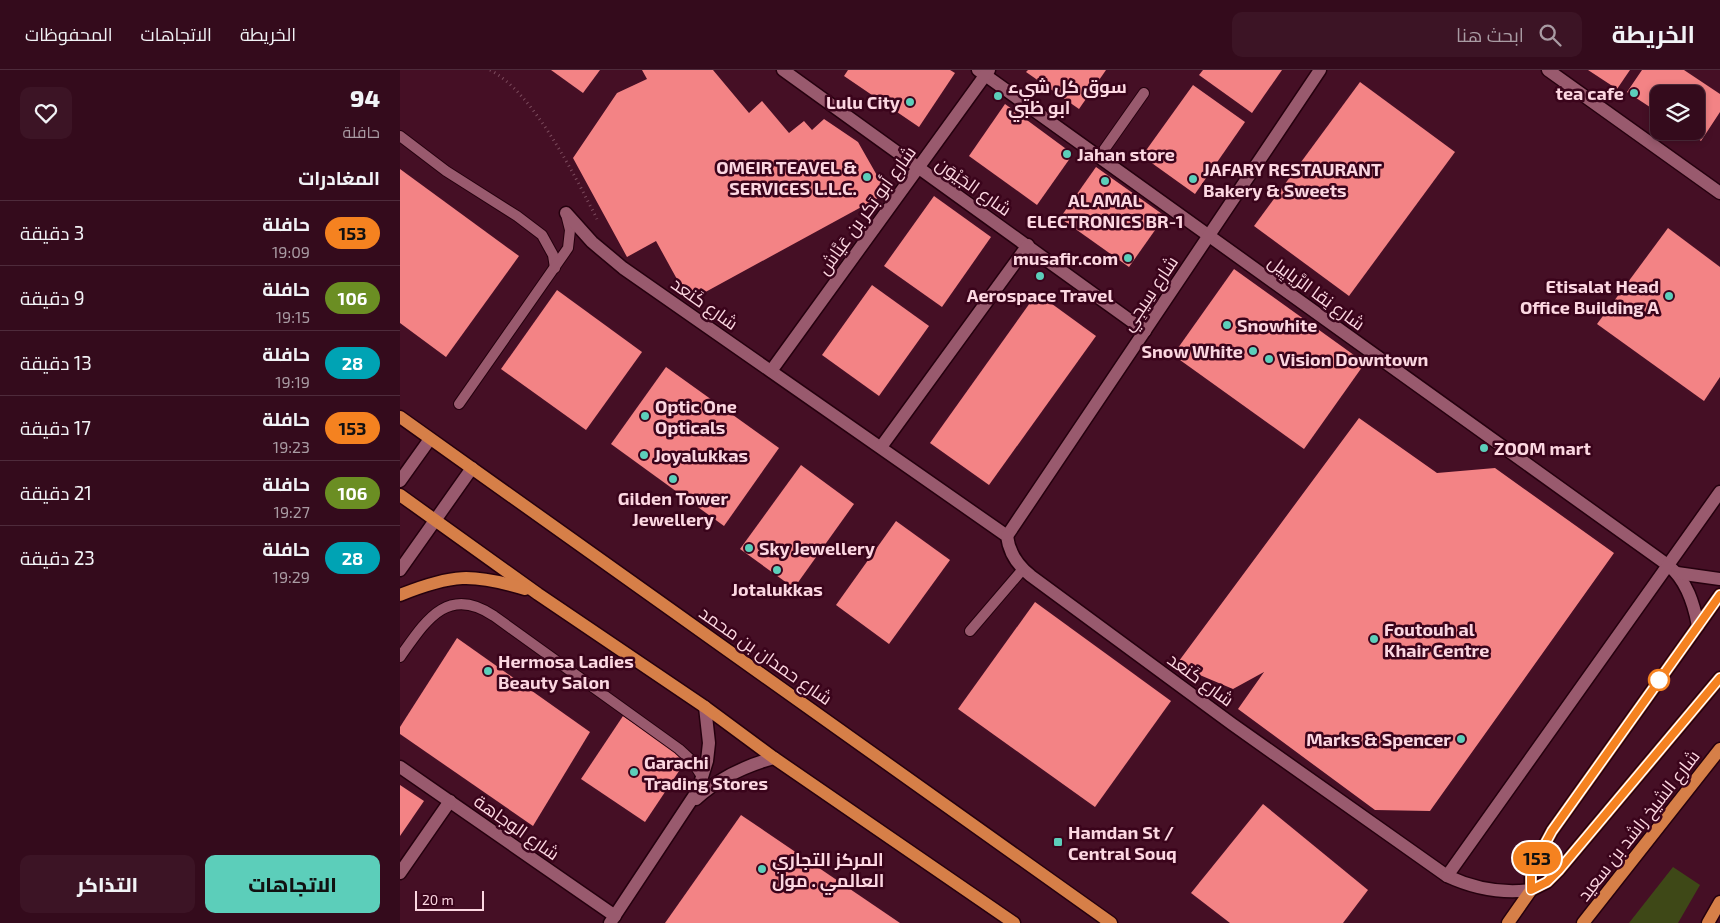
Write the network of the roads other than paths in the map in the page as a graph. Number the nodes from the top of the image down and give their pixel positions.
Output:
1 (783, 70) edge
2 (1320, 70) edge
3 (1548, 70) edge
4 (984, 72) edge
5 (1144, 94) dead end
6 (400, 136) edge
7 (1099, 158) junction
8 (918, 168) junction
9 (1720, 193) edge
10 (566, 213) joint
11 (1209, 236) junction
12 (1028, 245) junction
13 (555, 268) junction
14 (1145, 331) junction
15 (771, 371) junction
16 (459, 404) dead end
17 (400, 417) edge
18 (430, 439) junction
19 (881, 448) junction
20 (472, 468) junction
21 (400, 481) edge
22 (1720, 492) edge
23 (400, 495) edge
24 (435, 521) junction
25 (1008, 536) junction
26 (1023, 569) junction
27 (400, 570) edge
28 (1673, 570) junction
29 (1720, 578) edge
30 (538, 594) junction
31 (400, 595) edge
32 (1720, 595) edge
33 (1698, 626) junction
34 (970, 631) dead end
35 (400, 657) edge
36 (1720, 678) edge
37 (705, 707) junction
38 (1720, 750) edge
39 (774, 758) junction
40 (400, 767) edge
41 (703, 778) junction
42 (450, 801) junction
43 (692, 802) junction
44 (400, 873) edge
45 (1447, 876) junction
46 (1531, 890) junction
47 (1720, 902) edge
48 (612, 920) edge
49 (1014, 923) edge
50 (1111, 923) edge
51 (1508, 923) edge
52 (1584, 923) edge
53 (1708, 923) edge

1 - 8 street, شارع الجَيْوَن
2 - 11 street, شارع سِيجِي
3 - 9 street
4 - 7 street, شارع نِقا الرَّيايِيل
4 - 8 street, شارع أبو بَكر بن عَيَّاش
5 - 7 lane
6 - 13 lane
7 - 11 street, شارع نِقا الرَّيايِيل
8 - 12 street, شارع الجَيْوَن
8 - 15 street, شارع أبو بَكر بن عَيَّاش
10 - 13 lane, شارع كَنعد
10 - 15 street, شارع كَنعد
11 - 14 street, شارع سِيجِي
11 - 28 street, شارع نِقا الرَّيايِيل
12 - 14 street, شارع الجَيْوَن
12 - 19 street
13 - 16 lane, شارع كَنعد
14 - 25 street, شارع سِيجِي
15 - 19 street, شارع كَنعد
17 - 18 main road, شارع حمدان بن محمد
18 - 20 main road, شارع حمدان بن محمد
18 - 21 street
19 - 25 street, شارع كَنعد
20 - 24 street
20 - 50 main road, شارع حمدان بن محمد
22 - 28 street
23 - 24 main road
24 - 27 street
24 - 30 main road
25 - 26 street, شارع كَنعد
26 - 34 lane
26 - 45 street, شارع كَنعد
28 - 29 street, شارع نِقا الرَّيايِيل
28 - 33 street, شارع نِقا الرَّيايِيل
28 - 45 street
30 - 31 main road
30 - 37 main road
32 - 33 main road, شارع الشيخ راشد بن سعيد
33 - 46 main road, شارع الشيخ راشد بن سعيد
35 - 41 lane
36 - 46 main road, شارع الشيخ راشد بن سعيد
37 - 39 main road
37 - 41 street
38 - 52 main road, شارع الشيخ راشد بن سعيد
39 - 43 street
39 - 49 main road
40 - 42 street, شارع الوجاهة
41 - 43 street
42 - 44 street
42 - 48 street, شارع الوجاهة
43 - 48 street
45 - 46 street, شارع كَنعد
46 - 51 main road, شارع الشيخ راشد بن سعيد
47 - 53 main road

